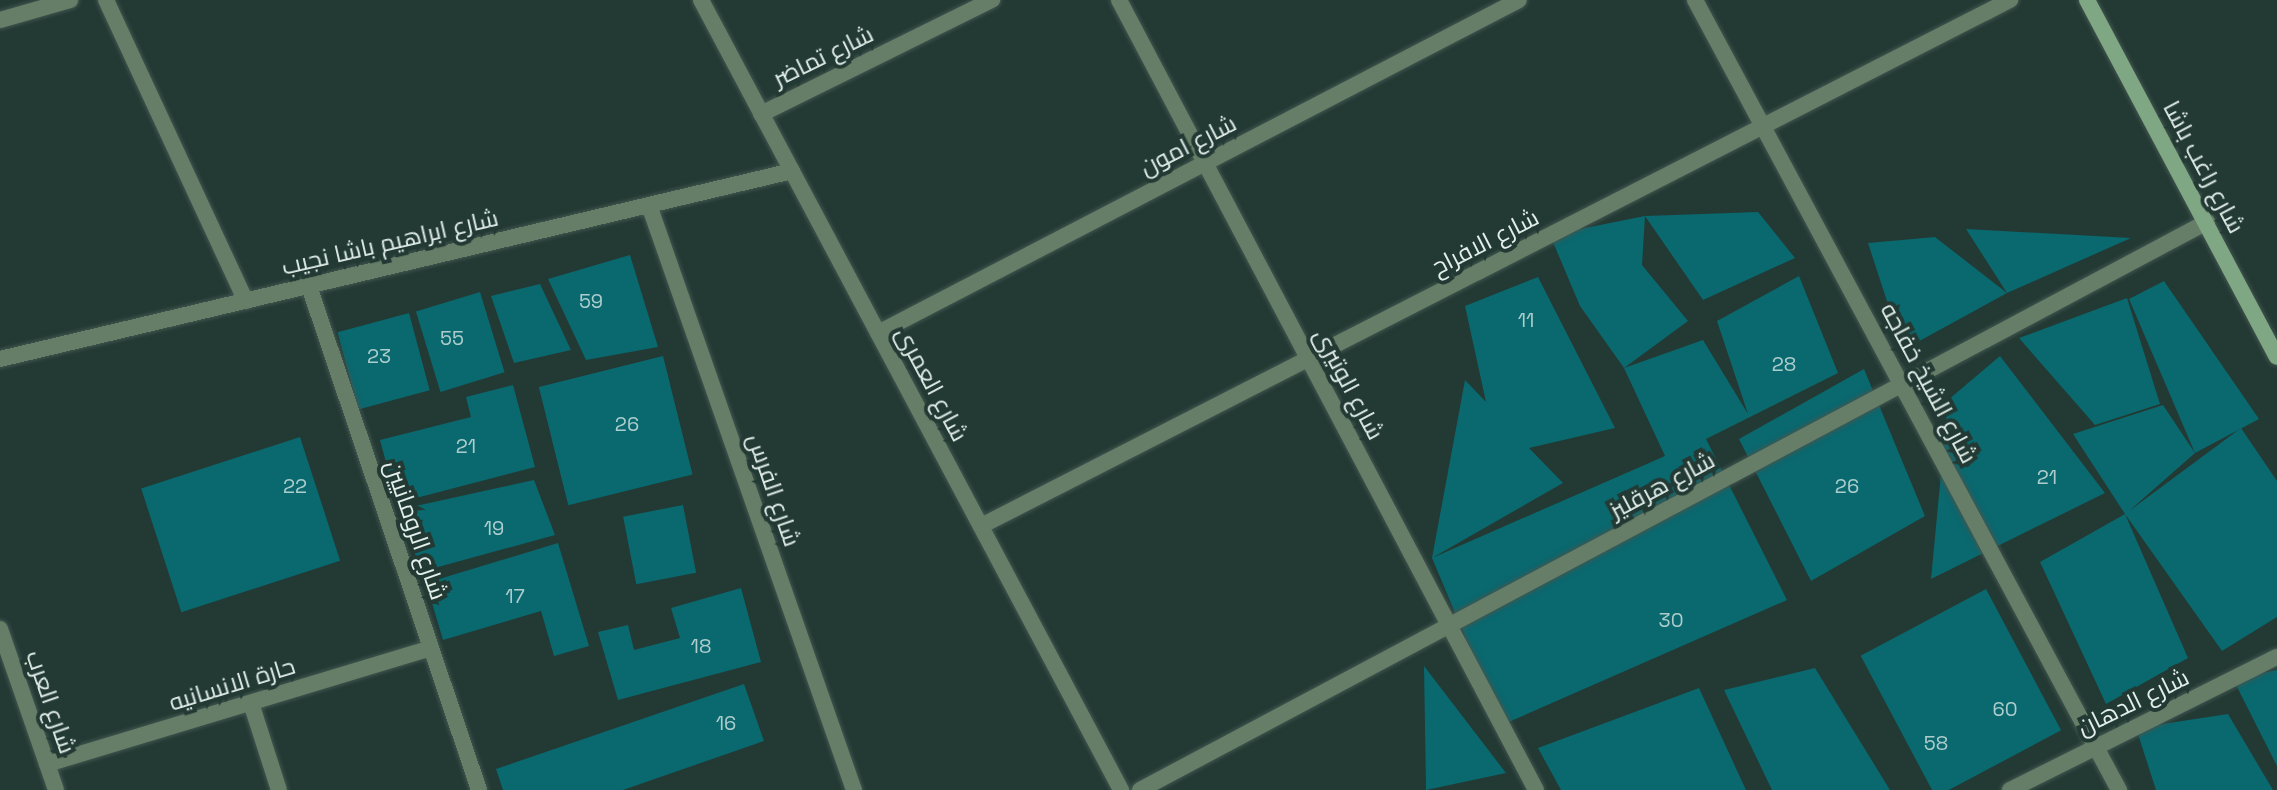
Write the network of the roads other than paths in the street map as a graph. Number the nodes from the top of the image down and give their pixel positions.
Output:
1 (70, 0) edge
2 (106, 0) edge
3 (701, 0) edge
4 (992, 0) edge
5 (1119, 0) edge
6 (1519, 0) edge
7 (1695, 0) edge
8 (2010, 0) edge
9 (2087, 0) edge
10 (0, 20) edge
11 (761, 114) junction
12 (1763, 126) junction
13 (1205, 163) junction
14 (792, 171) junction
15 (649, 205) junction
16 (2207, 222) junction
17 (309, 286) junction
18 (246, 301) junction
19 (878, 333) junction
20 (2277, 357) edge
21 (0, 359) edge
22 (1309, 359) junction
23 (1902, 385) junction
24 (981, 526) junction
25 (1449, 625) junction
26 (0, 629) edge
27 (431, 648) junction
28 (2277, 657) edge
29 (251, 703) junction
30 (2097, 747) junction
31 (47, 764) junction
32 (56, 790) edge
33 (279, 790) edge
34 (479, 790) edge
35 (854, 790) edge
36 (1121, 790) edge
37 (1140, 790) edge
38 (1536, 790) edge
39 (2010, 790) edge
40 (2119, 790) edge

1 - 10 street
2 - 18 street
3 - 11 street, شارع العمرى
4 - 11 street, شارع تماضر
5 - 13 street, شارع الوتيرى
6 - 13 street, شارع امون
7 - 12 street, شارع الشيخ خفاجه
8 - 12 street, شارع الافراح
9 - 16 street, شارع راغب باشا
11 - 14 street, شارع العمرى
12 - 22 street, شارع الافراح
12 - 23 street, شارع الشيخ خفاجه
13 - 19 street, شارع امون
13 - 22 street, شارع الوتيرى
14 - 15 street, شارع ابراهيم باشا نجيب
14 - 19 street, شارع العمرى
15 - 17 street, شارع ابراهيم باشا نجيب
15 - 35 street, شارع الفرس
16 - 20 street, شارع راغب باشا
16 - 23 street, شارع هرقليز
17 - 18 street, شارع ابراهيم باشا نجيب
17 - 27 street, شارع الرومانيين
18 - 21 street, شارع ابراهيم باشا نجيب
19 - 24 street, شارع العمرى
22 - 24 street, شارع الافراح
22 - 25 street, شارع الوتيرى
23 - 25 street, شارع هرقليز
23 - 30 street, شارع الشيخ خفاجه
24 - 36 street, شارع العمرى
25 - 37 street, شارع هرقليز
25 - 38 street, شارع الوتيرى
26 - 31 street, شارع العرب
27 - 29 street, حارة الانسانيه
27 - 34 street, شارع الرومانيين
28 - 30 street, شارع الدهان
29 - 31 street, حارة الانسانيه
29 - 33 street
30 - 39 street, شارع الدهان
30 - 40 street, شارع الشيخ خفاجه
31 - 32 street, شارع العرب

